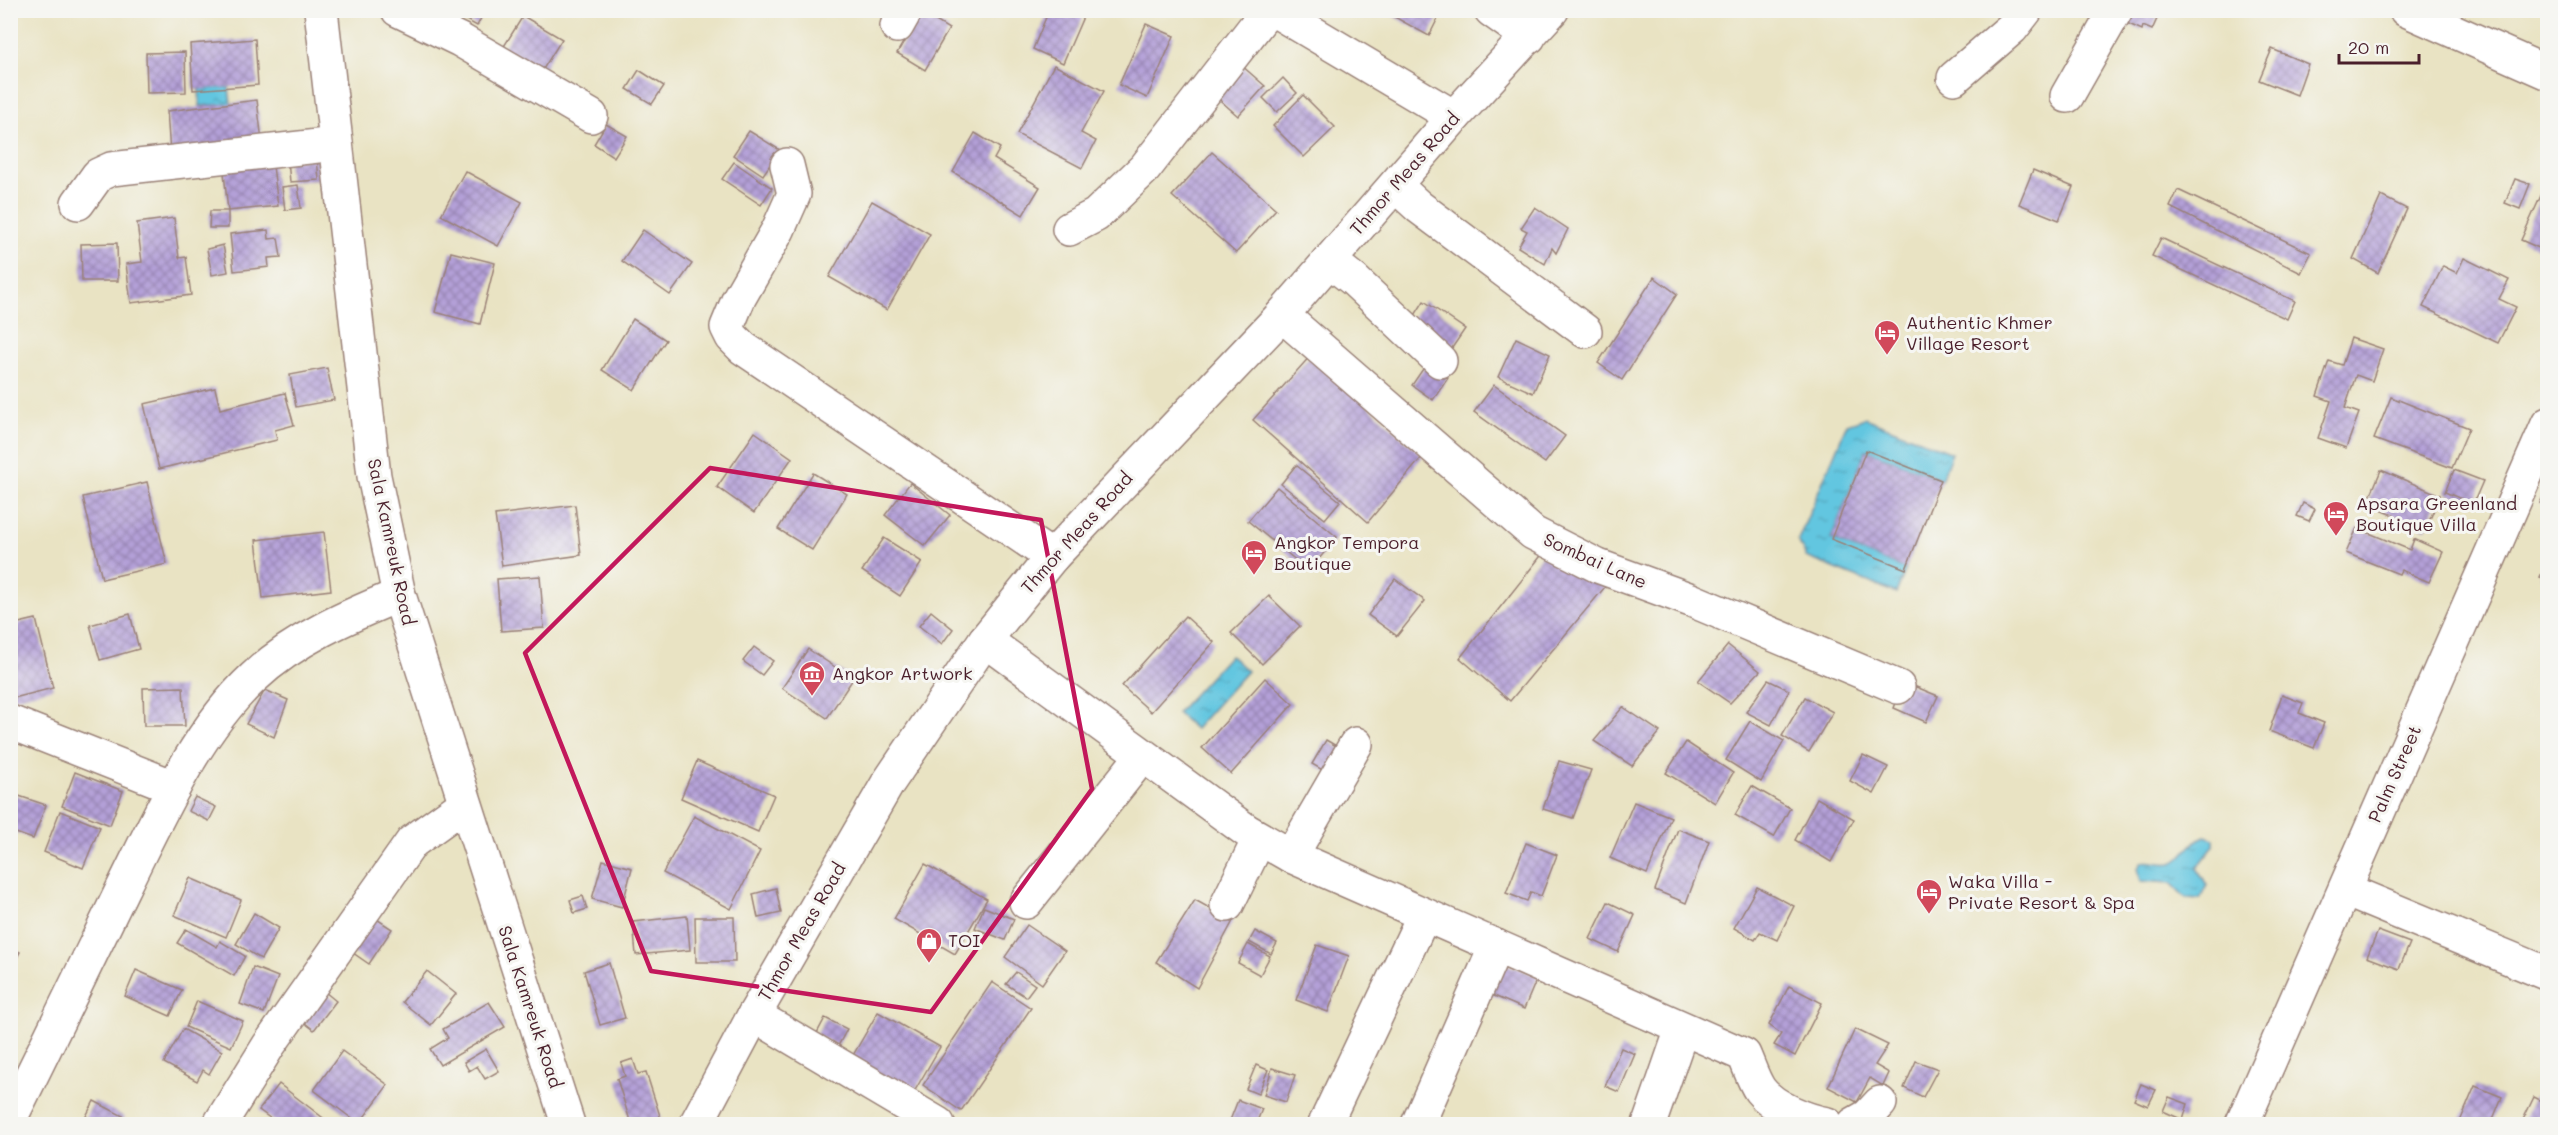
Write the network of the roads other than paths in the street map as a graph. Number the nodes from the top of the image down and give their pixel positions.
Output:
1 (321, 10) edge
2 (398, 10) edge
3 (1268, 10) edge
4 (1274, 10) edge
5 (1491, 10) edge
6 (1552, 10) edge
7 (2026, 10) edge
8 (2116, 10) edge
9 (2406, 10) edge
10 (1529, 37) junction
11 (2547, 73) edge
12 (1954, 78) dead end
13 (2067, 96) dead end
14 (591, 116) dead end
15 (1454, 117) junction
16 (336, 144) junction
17 (787, 165) dead end
18 (78, 203) dead end
19 (1417, 204) junction
20 (1069, 229) dead end
21 (1353, 280) junction
22 (1298, 331) junction
23 (1585, 331) dead end
24 (1440, 361) dead end
25 (2547, 424) edge
26 (1052, 557) junction
27 (399, 595) junction
28 (986, 640) junction
29 (1898, 687) dead end
30 (10, 722) edge
31 (1356, 744) dead end
32 (1142, 756) junction
33 (174, 787) junction
34 (465, 804) junction
35 (1259, 839) junction
36 (1292, 856) junction
37 (2345, 890) junction
38 (1026, 902) dead end
39 (1227, 905) dead end
40 (1424, 915) junction
41 (1496, 946) junction
42 (2547, 974) edge
43 (754, 1016) junction
44 (1682, 1029) junction
45 (1880, 1103) dead end
46 (10, 1119) edge
47 (221, 1122) dead end
48 (568, 1125) edge
49 (696, 1125) edge
50 (938, 1125) edge
51 (1325, 1125) edge
52 (1418, 1125) edge
53 (1650, 1125) edge
54 (1827, 1125) edge
55 (1854, 1125) edge
56 (2242, 1125) edge

1 - 16 street, Sala Kamreuk Road
2 - 14 street
3 - 20 street
4 - 15 street
5 - 10 street
6 - 10 street, Thmor Meas Road
7 - 12 street
8 - 13 street
9 - 11 street
10 - 15 street, Thmor Meas Road
15 - 19 street, Thmor Meas Road
16 - 18 street
16 - 27 street, Sala Kamreuk Road
17 - 26 street
19 - 21 street, Thmor Meas Road
19 - 23 street
21 - 22 street, Thmor Meas Road
21 - 24 street
22 - 26 street, Thmor Meas Road
22 - 29 street, Sombai Lane
25 - 37 street, Palm Street
26 - 28 street, Thmor Meas Road
27 - 33 street
27 - 34 street, Sala Kamreuk Road
28 - 32 street
28 - 43 street, Thmor Meas Road
30 - 33 street
31 - 36 street
32 - 35 street
32 - 38 street
33 - 46 street
34 - 47 street
34 - 48 street, Sala Kamreuk Road
35 - 36 street
35 - 39 street
36 - 40 street
37 - 42 street
37 - 56 street, Palm Street
40 - 41 street
40 - 51 street
41 - 44 street
41 - 52 street
43 - 49 street, Thmor Meas Road
43 - 50 street
44 - 53 street
44 - 54 street
45 - 55 street

